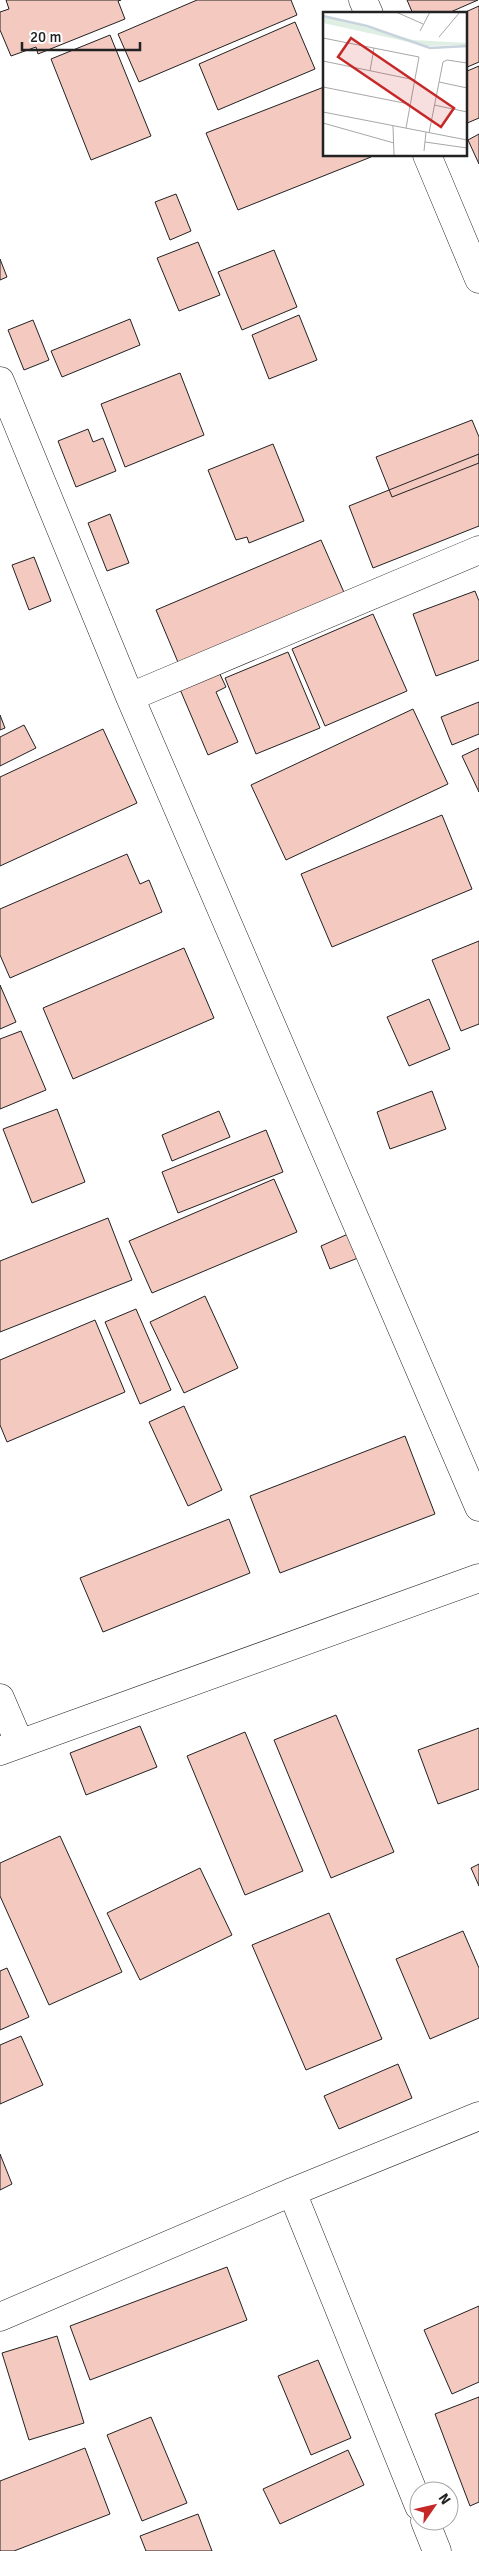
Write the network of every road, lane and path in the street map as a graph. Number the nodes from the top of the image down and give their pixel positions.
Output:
1 (363, 0) edge
2 (368, 12) edge
3 (428, 156) edge
4 (479, 279) edge
5 (0, 381) edge
6 (479, 550) edge
7 (130, 697) junction
8 (479, 1507) edge
9 (479, 1578) edge
10 (0, 1698) edge
11 (9, 1747) edge
12 (479, 2116) edge
13 (292, 2192) junction
14 (0, 2318) edge
15 (409, 2481) edge
16 (429, 2531) edge
17 (437, 2551) edge

1 - 2 street
3 - 4 street
5 - 7 street
6 - 7 street
7 - 8 street
9 - 11 street
10 - 11 street
12 - 13 street
13 - 14 street
13 - 15 street
16 - 17 street

